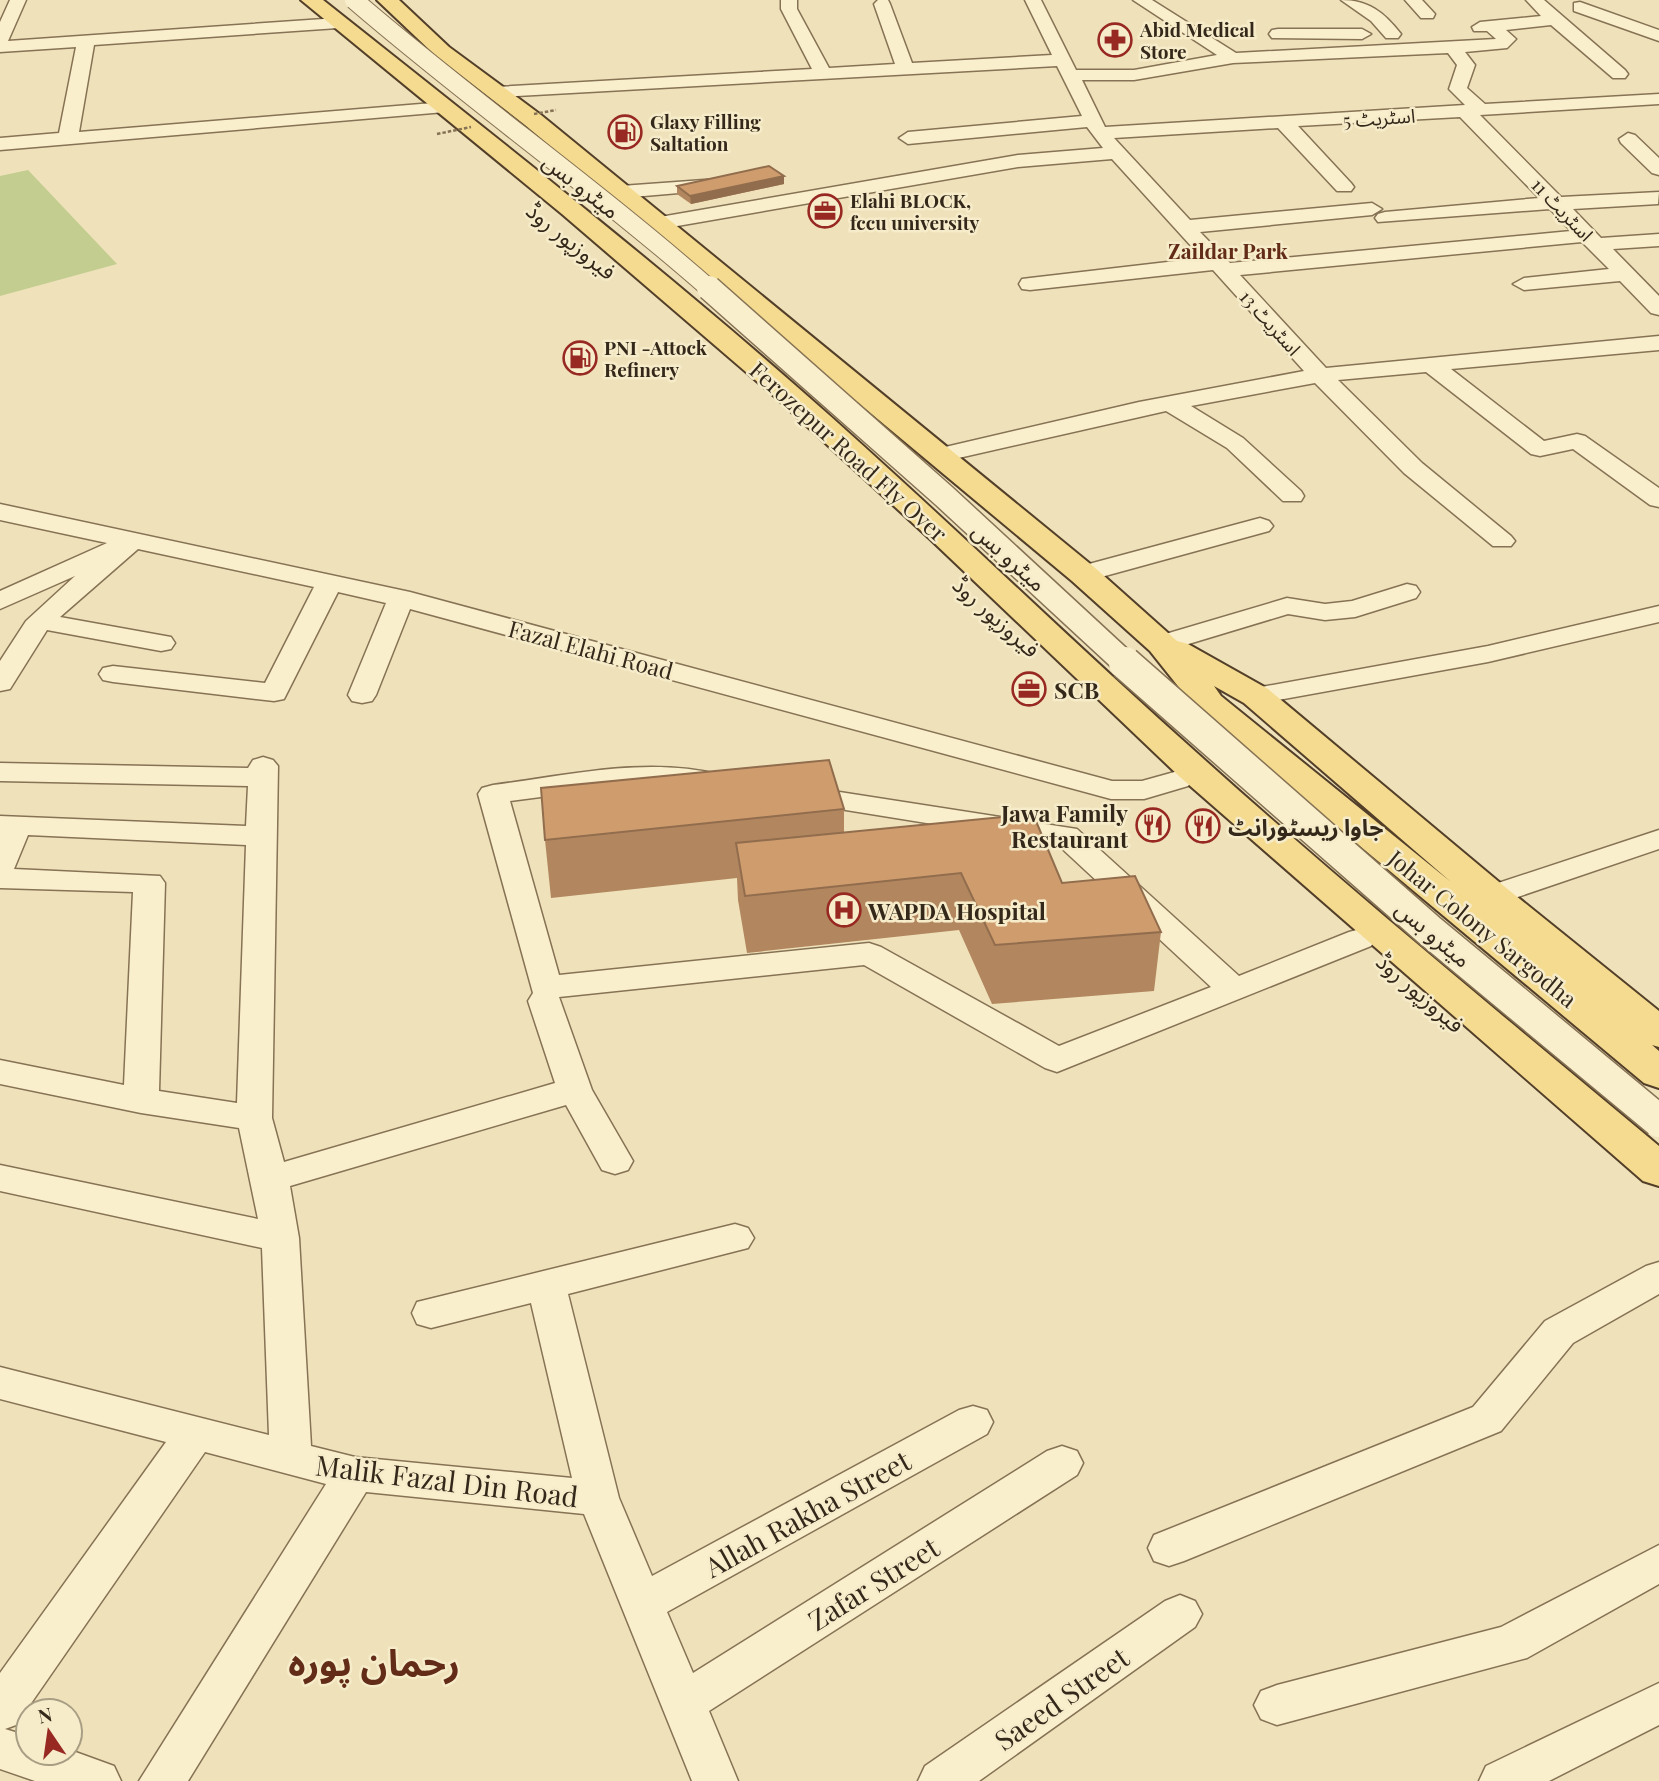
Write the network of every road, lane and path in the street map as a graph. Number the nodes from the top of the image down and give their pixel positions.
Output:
1 (311, 0) edge
2 (354, 0) edge
3 (387, 0) edge
4 (789, 0) edge
5 (1033, 0) edge
6 (1141, 0) edge
7 (1349, 0) edge
8 (1413, 0) edge
9 (1534, 0) edge
10 (882, 4) dead end
11 (10, 7) edge
12 (1580, 7) dead end
13 (1427, 14) dead end
14 (1555, 20) junction
15 (338, 23) junction
16 (1491, 26) junction
17 (1278, 34) dead end
18 (1392, 34) junction
19 (1659, 36) edge
20 (0, 41) edge
21 (86, 42) junction
22 (0, 47) edge
23 (1453, 47) junction
24 (1233, 58) junction
25 (1067, 67) junction
26 (905, 69) junction
27 (822, 73) junction
28 (1619, 74) dead end
29 (497, 92) junction
30 (1659, 99) edge
31 (445, 107) junction
32 (1472, 110) junction
33 (1284, 123) junction
34 (1096, 127) junction
35 (477, 132) junction
36 (68, 138) junction
37 (908, 138) dead end
38 (1628, 139) dead end
39 (0, 144) edge
40 (1116, 153) junction
41 (1659, 169) edge
42 (1621, 177) dead end
43 (1344, 187) dead end
44 (774, 189) edge
45 (621, 192) junction
46 (740, 196) junction
47 (1658, 198) edge
48 (1558, 203) junction
49 (570, 209) joint
50 (1620, 211) junction
51 (655, 219) junction
52 (1184, 227) junction
53 (1588, 234) junction
54 (1659, 240) edge
55 (1220, 266) junction
56 (1626, 274) junction
57 (1030, 284) dead end
58 (1524, 284) dead end
59 (1657, 303) edge
60 (1659, 343) edge
61 (1429, 363) junction
62 (1319, 375) junction
63 (1170, 403) junction
64 (940, 455) junction
65 (1292, 496) dead end
66 (1659, 500) edge
67 (0, 512) edge
68 (1260, 526) dead end
69 (133, 540) junction
70 (1502, 541) dead end
71 (1083, 574) junction
72 (330, 582) junction
73 (1407, 592) dead end
74 (401, 598) junction
75 (0, 601) edge
76 (1659, 614) edge
77 (39, 621) junction
78 (161, 643) dead end
79 (1162, 644) junction
80 (113, 674) dead end
81 (0, 683) edge
82 (362, 695) dead end
83 (1256, 696) junction
84 (0, 772) edge
85 (1178, 780) junction
86 (738, 785) edge
87 (779, 791) edge
88 (9, 825) edge
89 (261, 836) junction
90 (1659, 839) edge
91 (0, 866) edge
92 (0, 878) edge
93 (1491, 897) junction
94 (1360, 939) junction
95 (1235, 990) junction
96 (545, 1001) dead end
97 (1659, 1033) edge
98 (0, 1072) edge
99 (1659, 1073) edge
100 (575, 1090) junction
101 (141, 1101) junction
102 (254, 1118) junction
103 (1659, 1121) edge
104 (615, 1161) dead end
105 (1659, 1170) edge
106 (0, 1178) edge
107 (270, 1179) junction
108 (1659, 1200) edge
109 (280, 1238) junction
110 (735, 1238) dead end
111 (1659, 1276) edge
112 (546, 1284) junction
113 (431, 1313) dead end
114 (0, 1383) edge
115 (973, 1422) dead end
116 (195, 1434) junction
117 (291, 1460) junction
118 (1062, 1463) dead end
119 (355, 1474) junction
120 (598, 1498) junction
121 (1169, 1548) dead end
122 (1659, 1563) edge
123 (641, 1604) junction
124 (1180, 1614) dead end
125 (683, 1703) junction
126 (1659, 1703) edge
127 (1277, 1705) dead end
128 (0, 1710) edge
129 (0, 1748) edge
130 (98, 1781) edge
131 (162, 1781) edge
132 (715, 1781) edge
133 (941, 1781) edge
134 (1502, 1781) edge

1 - 15 main road, فیروزپور روڈ
2 - 103 street, میٹرو بس, bridge
3 - 29 main road
4 - 27 street
5 - 25 street, اسٹریٹ 13
6 - 24 street
7 - 18 street
8 - 13 street
9 - 14 street
10 - 26 street
11 - 20 street
12 - 19 street
14 - 16 street
14 - 28 street
15 - 21 street
15 - 31 main road, فیروزپور روڈ
16 - 18 street
16 - 23 street
17 - 18 street
21 - 22 street
21 - 36 street
23 - 24 street
23 - 32 street, اسٹریٹ 11
24 - 25 street
25 - 26 street
25 - 34 street, اسٹریٹ 13
26 - 27 street
27 - 29 street
29 - 45 main road
30 - 32 street, اسٹریٹ 5
31 - 35 main road, فیروزپور روڈ
31 - 36 street
32 - 33 street, اسٹریٹ 5
32 - 48 street, اسٹریٹ 11
33 - 34 street, اسٹریٹ 5
33 - 43 street
34 - 37 street, اسٹریٹ 5
34 - 40 street, اسٹریٹ 13
35 - 49 main road, فیروزپور روڈ
35 - 85 main road, فیروزپور روڈ
36 - 39 street
38 - 41 street
40 - 51 street
40 - 52 street, اسٹریٹ 13
42 - 50 street
44 - 46 street
45 - 46 street
45 - 51 main road
46 - 51 street
47 - 50 street
48 - 50 street
48 - 52 street
48 - 53 street, اسٹریٹ 11
49 - 105 main road, Ferozepur Road Fly Over
50 - 53 street
51 - 64 main road
52 - 55 street, اسٹریٹ 13
53 - 54 street
53 - 55 street
53 - 56 street, اسٹریٹ 11
55 - 57 street
55 - 62 street, اسٹریٹ 13
56 - 58 street
56 - 59 street, اسٹریٹ 11
60 - 61 street
61 - 62 street
61 - 66 street
62 - 63 street
62 - 70 street, اسٹریٹ 13
63 - 64 street
63 - 65 street
64 - 71 main road
67 - 69 street, Fazal Elahi Road
68 - 71 street
69 - 72 street, Fazal Elahi Road
69 - 75 street
69 - 77 street
71 - 79 main road
72 - 74 street, Fazal Elahi Road
72 - 80 street
73 - 79 street
74 - 82 street
74 - 85 street, Fazal Elahi Road
76 - 83 street
77 - 78 street
77 - 81 street
79 - 83 main road
79 - 99 main road, Johar Colony Sargodha
83 - 93 main road
84 - 89 street
85 - 94 main road, فیروزپور روڈ
86 - 95 street
87 - 95 street
88 - 89 street
88 - 91 street
89 - 102 street
90 - 93 street
92 - 101 street
93 - 97 main road
94 - 95 street
94 - 108 main road, فیروزپور روڈ
96 - 100 street
98 - 101 street
100 - 104 street
100 - 107 street
101 - 102 street
102 - 107 street
106 - 109 street
107 - 109 street
109 - 117 street
110 - 112 street
111 - 121 street
112 - 113 street
112 - 120 street
114 - 116 street, Malik Fazal Din Road
115 - 123 street, Allah Rakha Street
116 - 117 street, Malik Fazal Din Road
116 - 128 street
117 - 119 street, Malik Fazal Din Road
118 - 125 street, Zafar Street
119 - 120 street, Malik Fazal Din Road
119 - 131 street
120 - 123 street, Malik Fazal Din Road
122 - 127 street
123 - 125 street, Malik Fazal Din Road
124 - 133 street, Saeed Street
125 - 132 street, Malik Fazal Din Road
126 - 134 street
129 - 130 street

